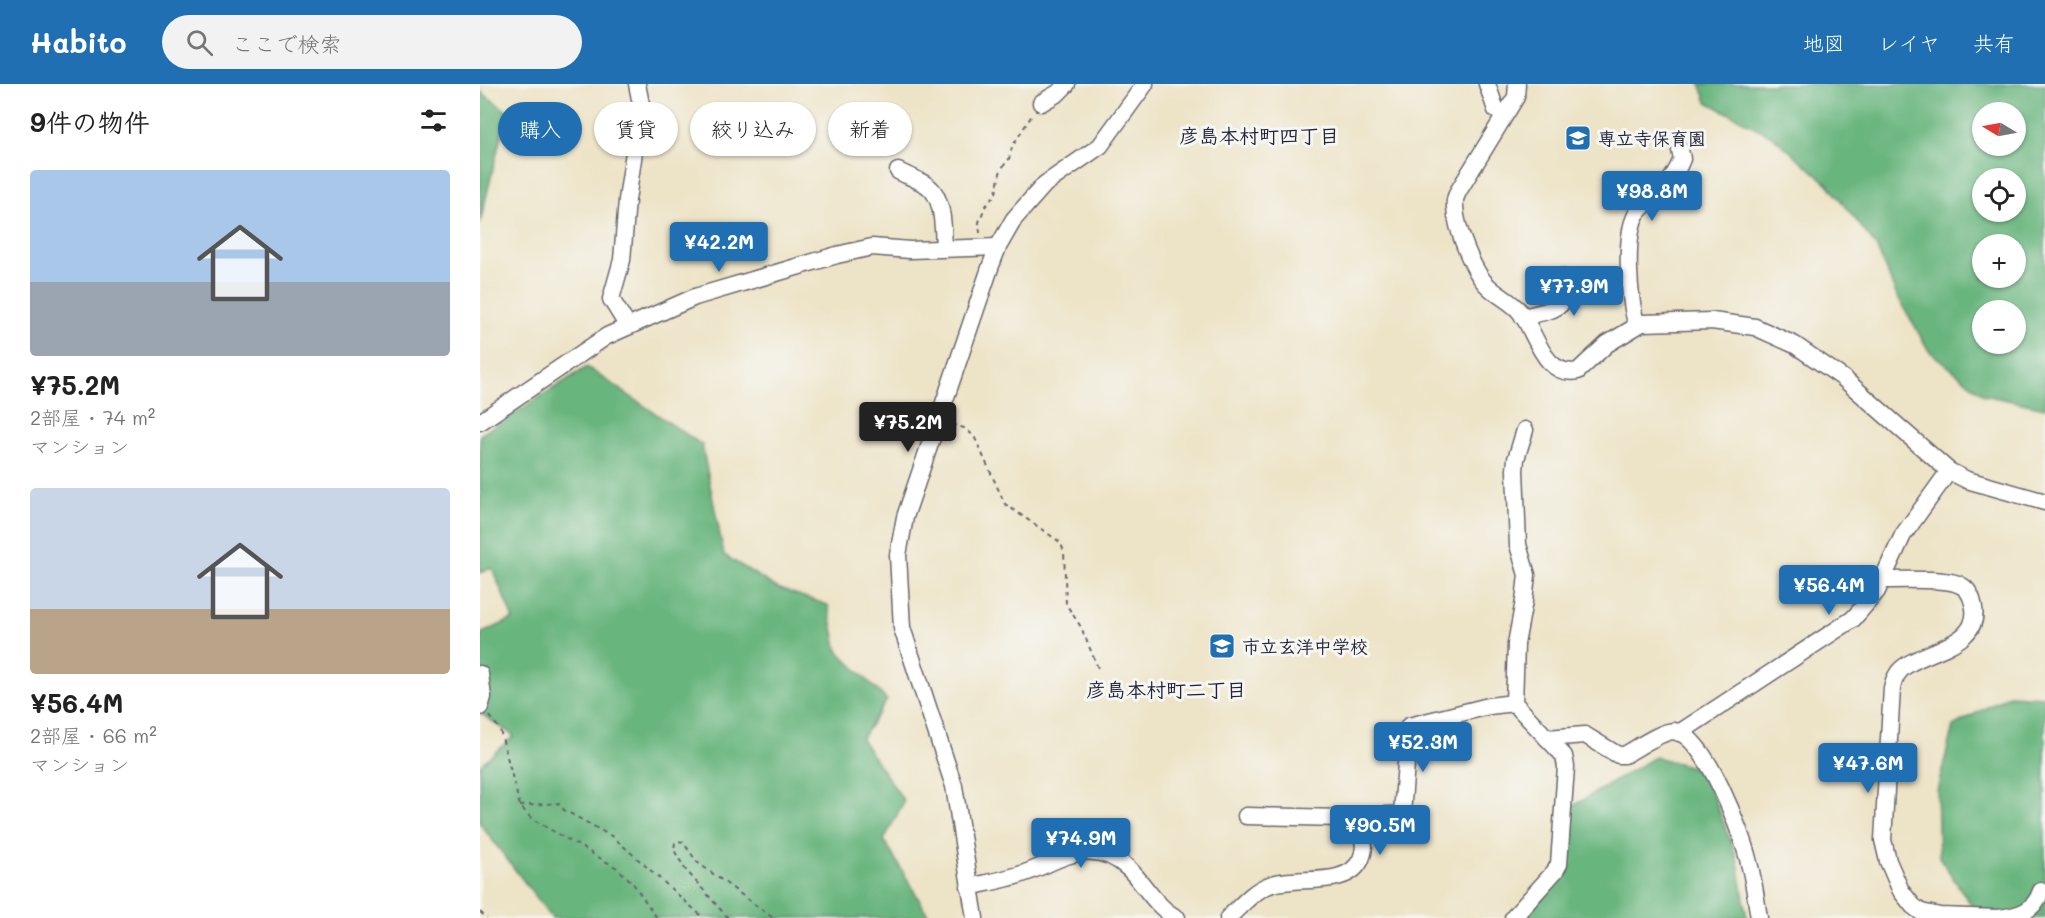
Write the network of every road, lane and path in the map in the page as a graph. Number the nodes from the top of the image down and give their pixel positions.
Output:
1 (637, 84) edge
2 (1067, 84) edge
3 (1145, 84) edge
4 (1487, 84) edge
5 (1517, 84) edge
6 (1041, 103) joint
7 (1504, 115) junction
8 (1680, 150) dead end
9 (898, 171) dead end
10 (985, 235) dead end
11 (998, 247) junction
12 (944, 248) junction
13 (1561, 277) dead end
14 (1523, 317) junction
15 (627, 325) junction
16 (1637, 325) junction
17 (938, 418) junction
18 (480, 422) edge
19 (1525, 430) dead end
20 (1949, 471) junction
21 (2045, 502) edge
22 (1882, 580) junction
23 (1098, 668) dead end
24 (480, 674) edge
25 (1514, 703) junction
26 (484, 711) edge
27 (1679, 733) junction
28 (1547, 738) junction
29 (520, 806) junction
30 (1246, 816) dead end
31 (1342, 818) junction
32 (969, 887) junction
33 (2041, 891) dead end
34 (480, 912) edge
35 (487, 918) edge
36 (657, 918) edge
37 (704, 918) edge
38 (728, 918) edge
39 (773, 918) edge
40 (975, 918) edge
41 (1177, 918) edge
42 (1228, 918) edge
43 (1513, 918) edge
44 (1759, 918) edge

1 - 15 street
2 - 6 street
3 - 11 street
4 - 7 street
5 - 7 street
6 - 10 path
7 - 14 street
8 - 16 street
9 - 12 street
11 - 12 street
11 - 17 street
12 - 15 street
13 - 14 street
14 - 16 street
15 - 18 street
16 - 20 street
17 - 23 path
17 - 32 street
19 - 25 street
20 - 21 street
20 - 22 street
22 - 27 street
22 - 33 street
24 - 26 street
25 - 28 street
25 - 31 street
26 - 29 path
27 - 28 street
27 - 44 street
28 - 43 street
29 - 36 path
29 - 37 path
30 - 31 street
31 - 42 street
32 - 40 street
32 - 41 street
34 - 35 path
38 - 39 path

